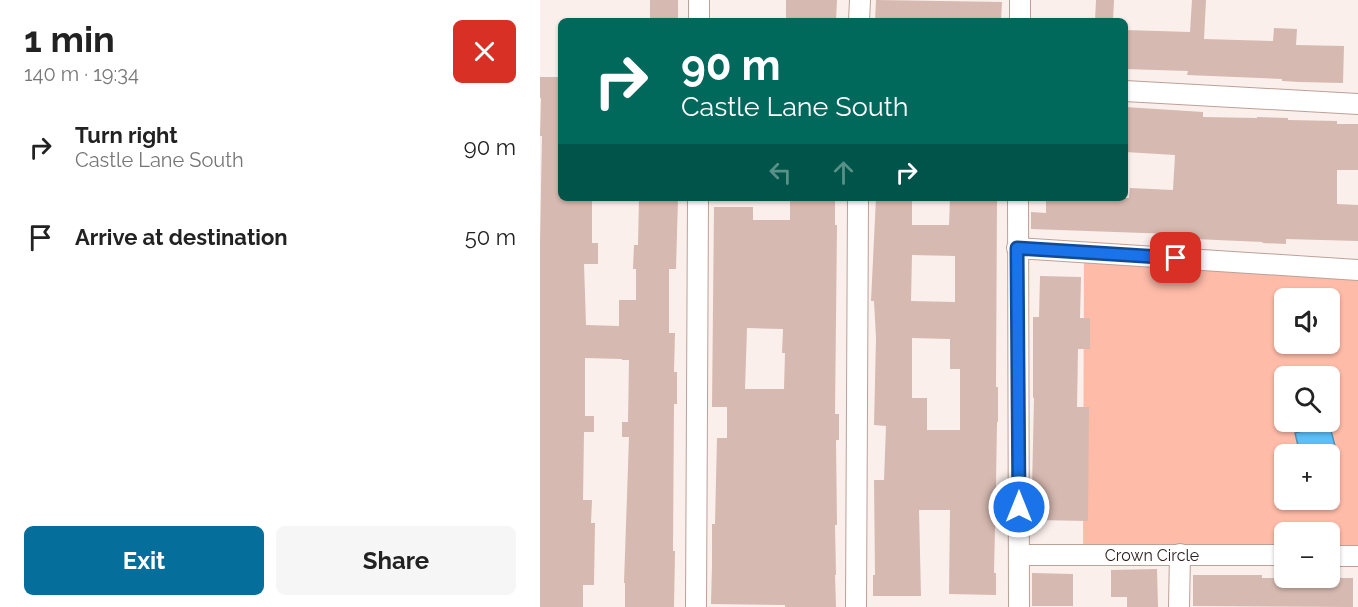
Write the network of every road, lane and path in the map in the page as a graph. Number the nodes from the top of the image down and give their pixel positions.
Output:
1 (699, 0) edge
2 (860, 0) edge
3 (1020, 0) edge
4 (699, 18) edge
5 (860, 18) edge
6 (1020, 18) edge
7 (1128, 91) edge
8 (1358, 104) edge
9 (698, 201) edge
10 (858, 201) edge
11 (1018, 201) edge
12 (1017, 248) junction
13 (1358, 270) edge
14 (1019, 555) junction
15 (1180, 555) junction
16 (1274, 555) edge
17 (1340, 556) edge
18 (1358, 556) edge
19 (696, 607) edge
20 (856, 607) edge
21 (1019, 607) edge
22 (1179, 607) edge

1 - 4 street
2 - 5 street
3 - 6 street
7 - 8 street
9 - 19 street
10 - 20 street
11 - 12 street
12 - 13 street
12 - 14 street
14 - 15 street, Crown Circle
14 - 21 street
15 - 16 street, Crown Circle
15 - 22 street
17 - 18 street

